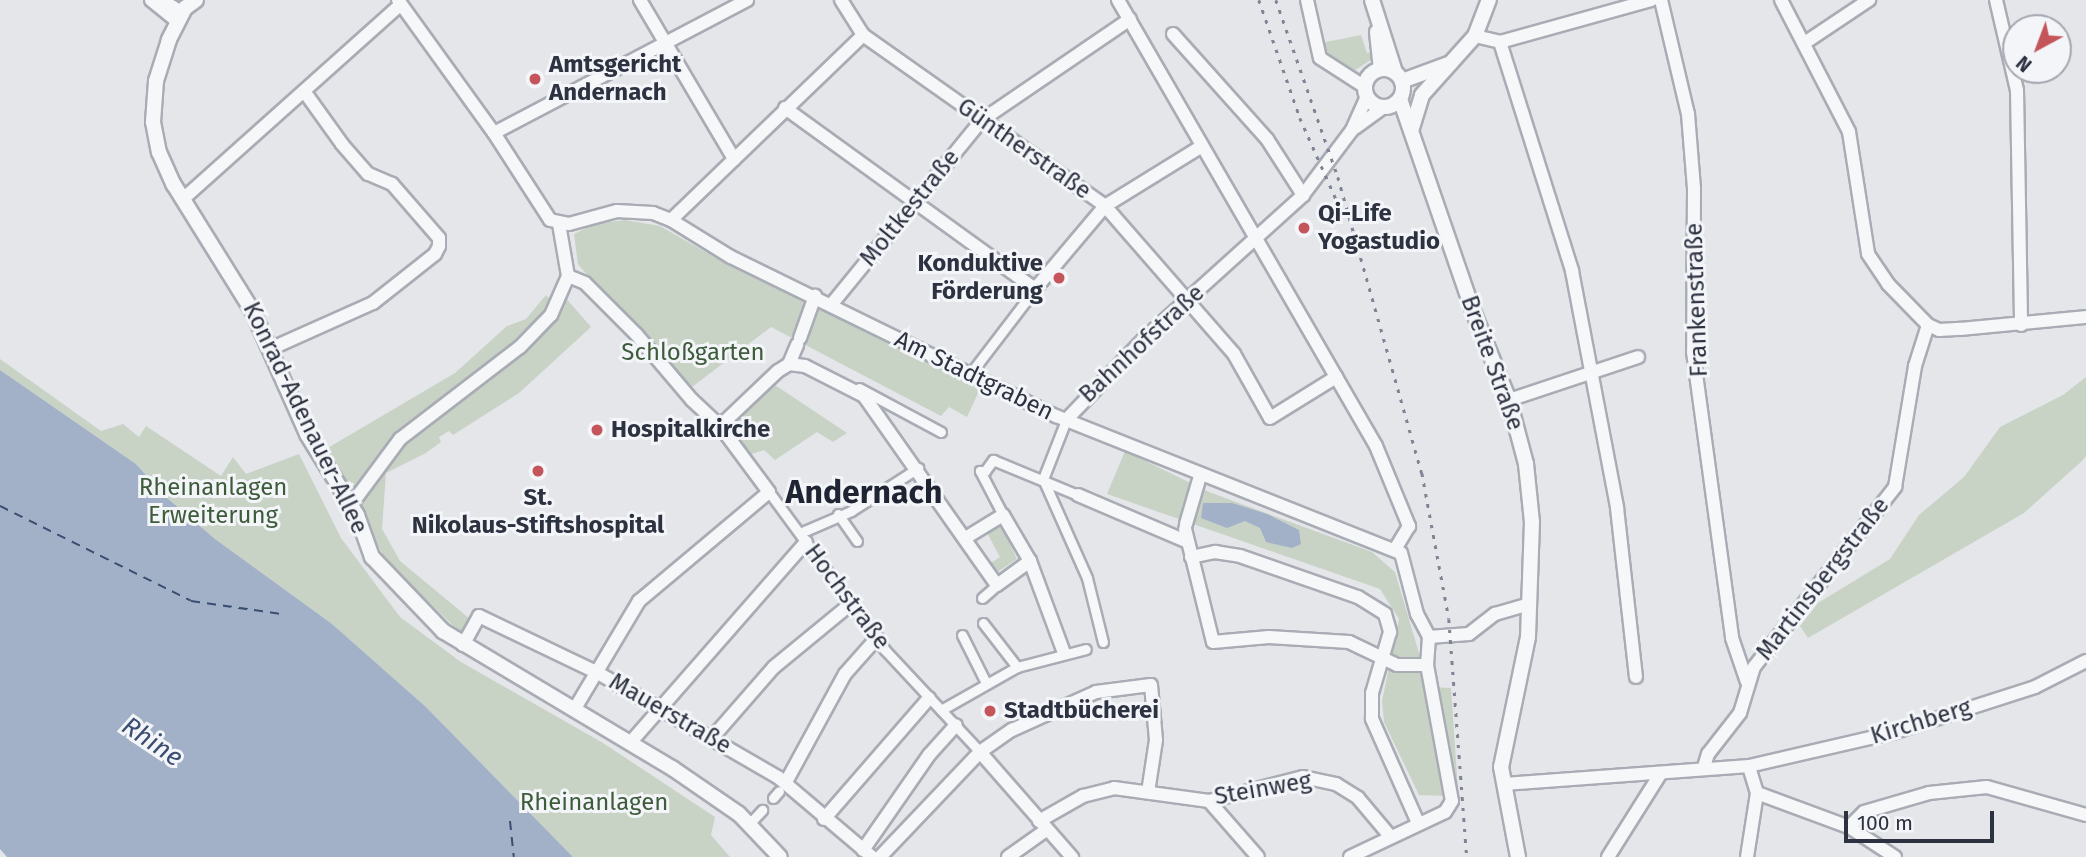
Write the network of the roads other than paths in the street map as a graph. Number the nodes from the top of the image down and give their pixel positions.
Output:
1 (151, 0) edge
2 (162, 0) edge
3 (640, 0) edge
4 (747, 0) edge
5 (841, 0) edge
6 (1118, 0) edge
7 (1307, 0) edge
8 (1372, 0) edge
9 (1489, 0) edge
10 (1651, 0) edge
11 (1661, 0) edge
12 (1781, 0) edge
13 (1870, 0) edge
14 (1996, 0) edge
15 (399, 2) edge
16 (185, 9) edge
17 (1130, 19) junction
18 (1173, 34) dead end
19 (863, 35) junction
20 (1475, 36) junction
21 (667, 40) junction
22 (1500, 42) junction
23 (1806, 42) junction
24 (1449, 68) junction
25 (1393, 90) junction
26 (304, 91) junction
27 (1366, 92) junction
28 (785, 108) junction
29 (982, 120) junction
30 (1352, 130) junction
31 (1411, 130) junction
32 (494, 133) junction
33 (1202, 146) junction
34 (734, 159) junction
35 (1303, 195) junction
36 (183, 199) junction
37 (915, 201) junction
38 (1105, 206) junction
39 (671, 220) junction
40 (559, 224) junction
41 (1257, 240) junction
42 (568, 276) junction
43 (1035, 289) junction
44 (815, 296) junction
45 (1186, 300) junction
46 (831, 305) junction
47 (2086, 317) edge
48 (1928, 325) junction
49 (2021, 325) junction
50 (270, 349) junction
51 (1638, 356) dead end
52 (789, 364) junction
53 (1592, 371) junction
54 (970, 374) junction
55 (1336, 377) junction
56 (851, 389) junction
57 (1509, 400) junction
58 (1066, 420) junction
59 (720, 426) junction
60 (941, 432) dead end
61 (918, 468) junction
62 (1200, 476) junction
63 (1043, 479) junction
64 (769, 492) junction
65 (1078, 495) joint
66 (351, 505) junction
67 (838, 514) junction
68 (1003, 515) junction
69 (1179, 531) junction
70 (967, 537) junction
71 (803, 538) junction
72 (857, 541) dead end
73 (1201, 543) dead end
74 (1395, 549) junction
75 (1215, 552) junction
76 (1191, 557) junction
77 (1030, 561) junction
78 (998, 585) junction
79 (982, 598) dead end
80 (852, 603) junction
81 (1530, 604) junction
82 (983, 623) dead end
83 (962, 635) dead end
84 (1429, 637) junction
85 (877, 638) junction
86 (1103, 642) dead end
87 (463, 645) junction
88 (1086, 649) dead end
89 (1064, 653) junction
90 (1381, 657) junction
91 (2086, 661) edge
92 (1427, 665) junction
93 (1017, 667) junction
94 (598, 673) junction
95 (1636, 677) dead end
96 (1747, 682) junction
97 (986, 683) junction
98 (929, 698) junction
99 (660, 708) junction
100 (574, 710) junction
101 (942, 710) junction
102 (956, 725) junction
103 (712, 738) junction
104 (630, 743) junction
105 (980, 752) junction
106 (1749, 766) junction
107 (1704, 767) junction
108 (1661, 773) junction
109 (1504, 784) junction
110 (780, 789) junction
111 (1148, 792) junction
112 (1757, 793) junction
113 (1209, 801) junction
114 (762, 810) dead end
115 (2086, 816) edge
116 (824, 819) junction
117 (750, 823) junction
118 (1418, 823) junction
119 (1043, 826) junction
120 (1849, 827) junction
121 (1390, 836) junction
122 (868, 854) edge
123 (780, 857) edge
124 (880, 857) edge
125 (1009, 857) edge
126 (1072, 857) edge
127 (1258, 857) edge
128 (1350, 857) edge
129 (1518, 857) edge
130 (1608, 857) edge
131 (1747, 857) edge
132 (1895, 857) edge

1 - 16 street
2 - 16 street
3 - 21 street
4 - 21 street
5 - 19 street, Güntherstraße
6 - 17 street
7 - 27 street
8 - 25 street, Breite Straße
9 - 20 street
10 - 22 street
11 - 96 street, Frankenstraße
12 - 23 street
13 - 23 street
14 - 49 street
15 - 26 street
15 - 32 street
16 - 36 street, Konrad-Adenauer-Allee
17 - 29 street, Moltkestraße
17 - 33 street
18 - 35 street
19 - 28 street
19 - 29 street, Güntherstraße
20 - 22 street
20 - 24 street
21 - 32 street
21 - 34 street
22 - 53 street
23 - 48 street
24 - 25 street
24 - 31 street
25 - 27 street
25 - 27 street
25 - 30 street, Bahnhofstraße
25 - 31 street, Breite Straße
26 - 36 street
26 - 50 street
27 - 30 street, Bahnhofstraße
28 - 34 street
28 - 37 street
29 - 37 street, Moltkestraße
29 - 38 street, Güntherstraße
30 - 35 street, Bahnhofstraße
31 - 57 street, Breite Straße
32 - 40 street
33 - 38 street
33 - 41 street
34 - 39 street
35 - 41 street, Bahnhofstraße
36 - 50 street, Konrad-Adenauer-Allee
37 - 43 street
37 - 46 street, Moltkestraße
38 - 43 street
38 - 45 street, Güntherstraße
39 - 40 street, Am Stadtgraben
39 - 44 street, Am Stadtgraben
40 - 42 street
41 - 45 street, Bahnhofstraße
41 - 55 street
42 - 59 street, Hochstraße
42 - 66 street
43 - 54 street
44 - 46 street, Am Stadtgraben
44 - 52 street
45 - 55 street, Güntherstraße
45 - 58 street, Bahnhofstraße
46 - 54 street, Am Stadtgraben
47 - 49 street
48 - 49 street
48 - 96 street, Martinsbergstraße
50 - 66 street, Konrad-Adenauer-Allee
51 - 53 street
52 - 56 street
52 - 59 street
53 - 57 street
53 - 95 street
54 - 58 street, Am Stadtgraben
55 - 74 street
56 - 60 street
56 - 61 street
57 - 81 street, Breite Straße
58 - 62 street, Am Stadtgraben
58 - 63 street, Bahnhofstraße
59 - 64 street, Hochstraße
61 - 67 street
61 - 70 street
62 - 69 street
62 - 74 street, Am Stadtgraben
63 - 65 street
63 - 68 street
63 - 86 street
64 - 71 street, Hochstraße
64 - 94 street
65 - 69 street
66 - 87 street, Konrad-Adenauer-Allee
67 - 71 street
67 - 72 street
68 - 70 street
68 - 77 street
69 - 76 street
70 - 78 street
71 - 80 street, Hochstraße
71 - 99 street
73 - 75 street
74 - 84 street
75 - 76 street
75 - 90 street
76 - 90 street
77 - 78 street
77 - 89 street
78 - 79 street
80 - 85 street, Hochstraße
80 - 103 street
81 - 84 street
81 - 109 street, Breite Straße
82 - 93 street
83 - 97 street
84 - 92 street
85 - 98 street, Hochstraße
85 - 110 street
87 - 94 street, Mauerstraße
87 - 100 street, Konrad-Adenauer-Allee
88 - 89 street
89 - 93 street
90 - 92 street
90 - 118 street
91 - 106 street, Kirchberg
92 - 118 street
93 - 97 street
94 - 99 street, Mauerstraße
94 - 100 street
96 - 107 street, Martinsbergstraße
97 - 101 street
98 - 101 street, Hochstraße
98 - 116 street
99 - 103 street, Mauerstraße
99 - 104 street
100 - 104 street, Konrad-Adenauer-Allee
101 - 102 street, Hochstraße
102 - 105 street, Hochstraße
102 - 122 street
103 - 110 street, Mauerstraße
104 - 117 street, Konrad-Adenauer-Allee
105 - 111 street
105 - 119 street, Hochstraße
105 - 124 street
106 - 107 street, Kirchberg
106 - 112 street
107 - 108 street, Kirchberg
108 - 109 street, Kirchberg
108 - 130 street
109 - 129 street, Breite Straße
110 - 116 street, Mauerstraße
111 - 113 street, Steinweg
111 - 119 street, Steinweg
112 - 120 street
112 - 131 street
113 - 121 street, Steinweg
113 - 127 street
114 - 117 street
115 - 120 street
116 - 122 street, Mauerstraße
117 - 123 street, Konrad-Adenauer-Allee
118 - 121 street
119 - 125 street, Steinweg
119 - 126 street, Hochstraße
120 - 132 street
121 - 128 street

